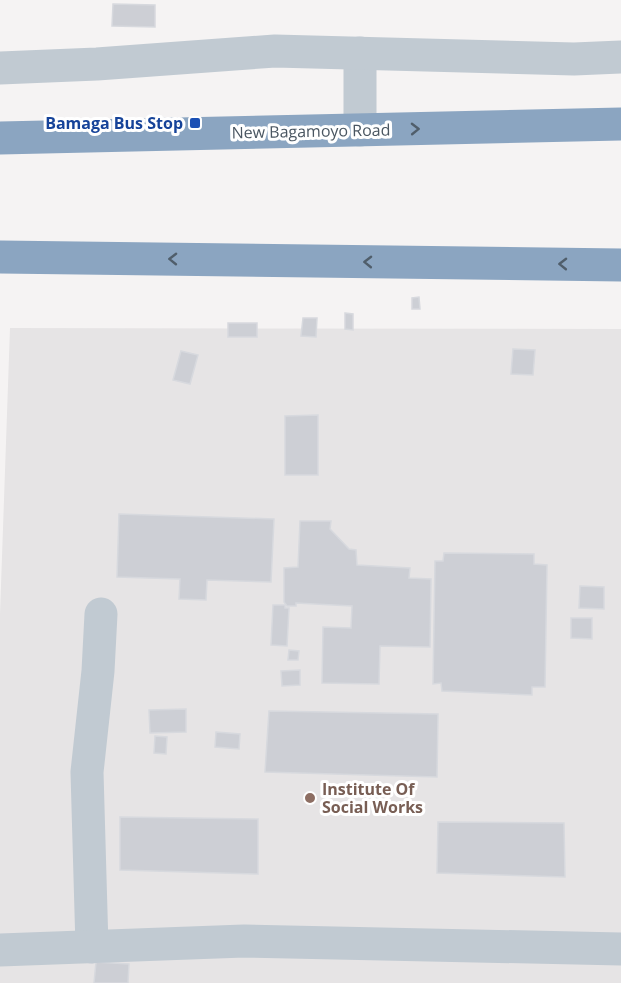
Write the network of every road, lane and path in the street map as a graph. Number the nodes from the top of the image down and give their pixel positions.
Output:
1 (360, 53) junction
2 (621, 57) edge
3 (0, 68) edge
4 (621, 124) edge
5 (360, 130) junction
6 (0, 138) edge
7 (0, 257) edge
8 (621, 265) edge
9 (101, 614) dead end
10 (92, 947) junction
11 (621, 949) edge
12 (0, 950) edge

1 - 2 lane
1 - 3 lane
1 - 5 lane
5 -> 4 highway, New Bagamoyo Road
5 - 6 highway, New Bagamoyo Road
8 -> 7 highway
9 - 10 lane
10 - 11 lane
10 - 12 lane

